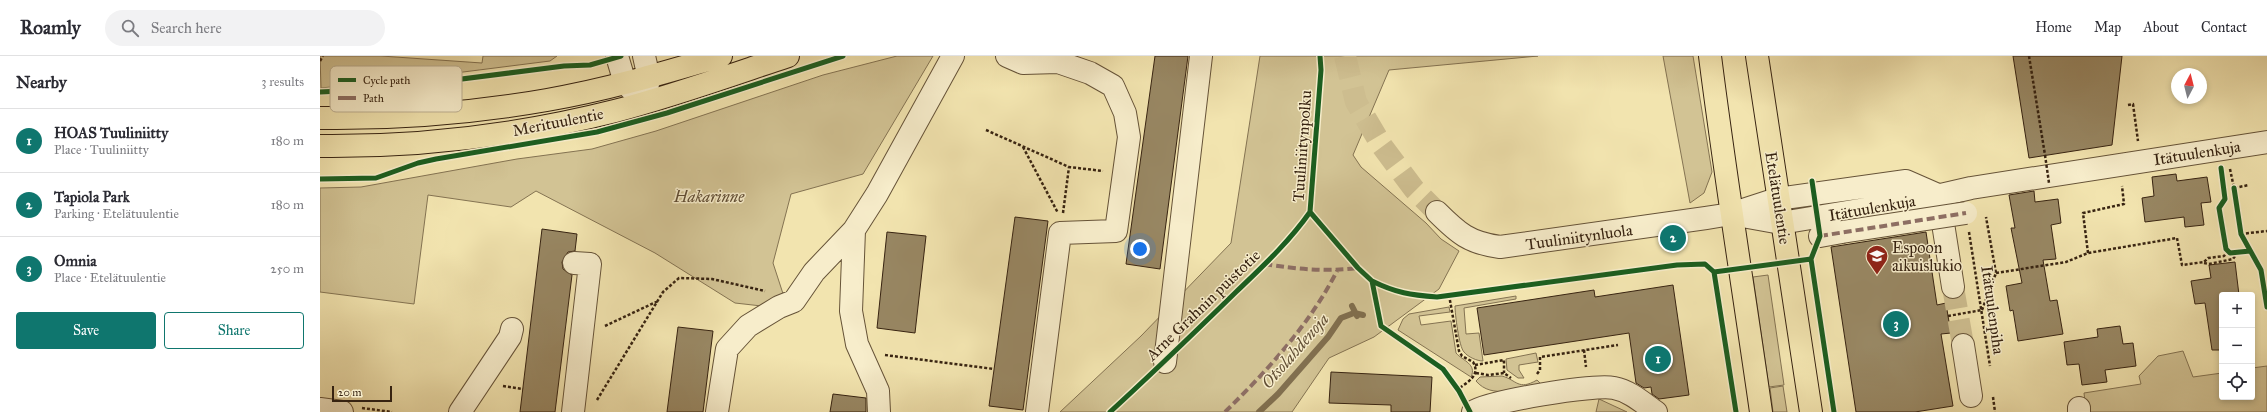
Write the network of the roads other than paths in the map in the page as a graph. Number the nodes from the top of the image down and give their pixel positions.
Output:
1 (617, 56) edge
2 (644, 56) edge
3 (720, 56) edge
4 (788, 56) edge
5 (954, 56) edge
6 (1007, 56) edge
7 (1201, 56) edge
8 (1710, 56) edge
9 (1757, 57) edge
10 (1092, 65) edge
11 (650, 78) junction
12 (625, 83) junction
13 (644, 102) junction
14 (462, 110) edge
15 (446, 112) edge
16 (320, 118) edge
17 (2267, 142) edge
18 (320, 146) edge
19 (1938, 195) junction
20 (1777, 199) junction
21 (1437, 212) tunnel mouth
22 (1974, 212) road end
23 (1731, 214) junction
24 (1781, 223) junction
25 (854, 230) junction
26 (1820, 236) dead end
27 (574, 263) dead end
28 (1953, 287) tunnel mouth
29 (512, 329) dead end
30 (1963, 345) tunnel mouth
31 (1165, 362) dead end
32 (1971, 396) dead end
33 (1468, 404) edge
34 (320, 409) edge
35 (342, 412) edge
36 (460, 412) edge
37 (572, 412) edge
38 (718, 412) edge
39 (879, 412) edge
40 (1037, 412) edge
41 (1656, 412) edge
42 (1761, 412) edge
43 (1811, 412) edge

1 - 12 street
2 - 11 street
3 - 11 main road, Merituulentie
4 - 13 main road, Merituulentie
5 - 25 street
6 - 10 street
7 - 31 street
8 - 23 main road
9 - 20 main road, Etelätuulentie
10 - 40 street
11 - 12 main road, Merituulentie
11 - 13 street
12 - 13 street
12 - 14 main road, Merituulentie
13 - 18 main road, Merituulentie
15 - 16 main road, Merituulentie
17 - 19 street, Itätuulenkuja
19 - 20 street, Itätuulenkuja
19 - 24 street, Itätuulenkuja
19 - 28 street
20 - 23 street, Itätuulenkuja
20 - 24 main road, Etelätuulentie
21 - 23 street, Tuuliniitynluola
22 - 26 street, bridge
23 - 24 street, Itätuulenkuja
23 - 42 main road
24 - 43 main road, Etelätuulentie
25 - 38 street
25 - 39 street
27 - 37 street
29 - 36 street
30 - 32 street
33 - 41 street
34 - 35 street

